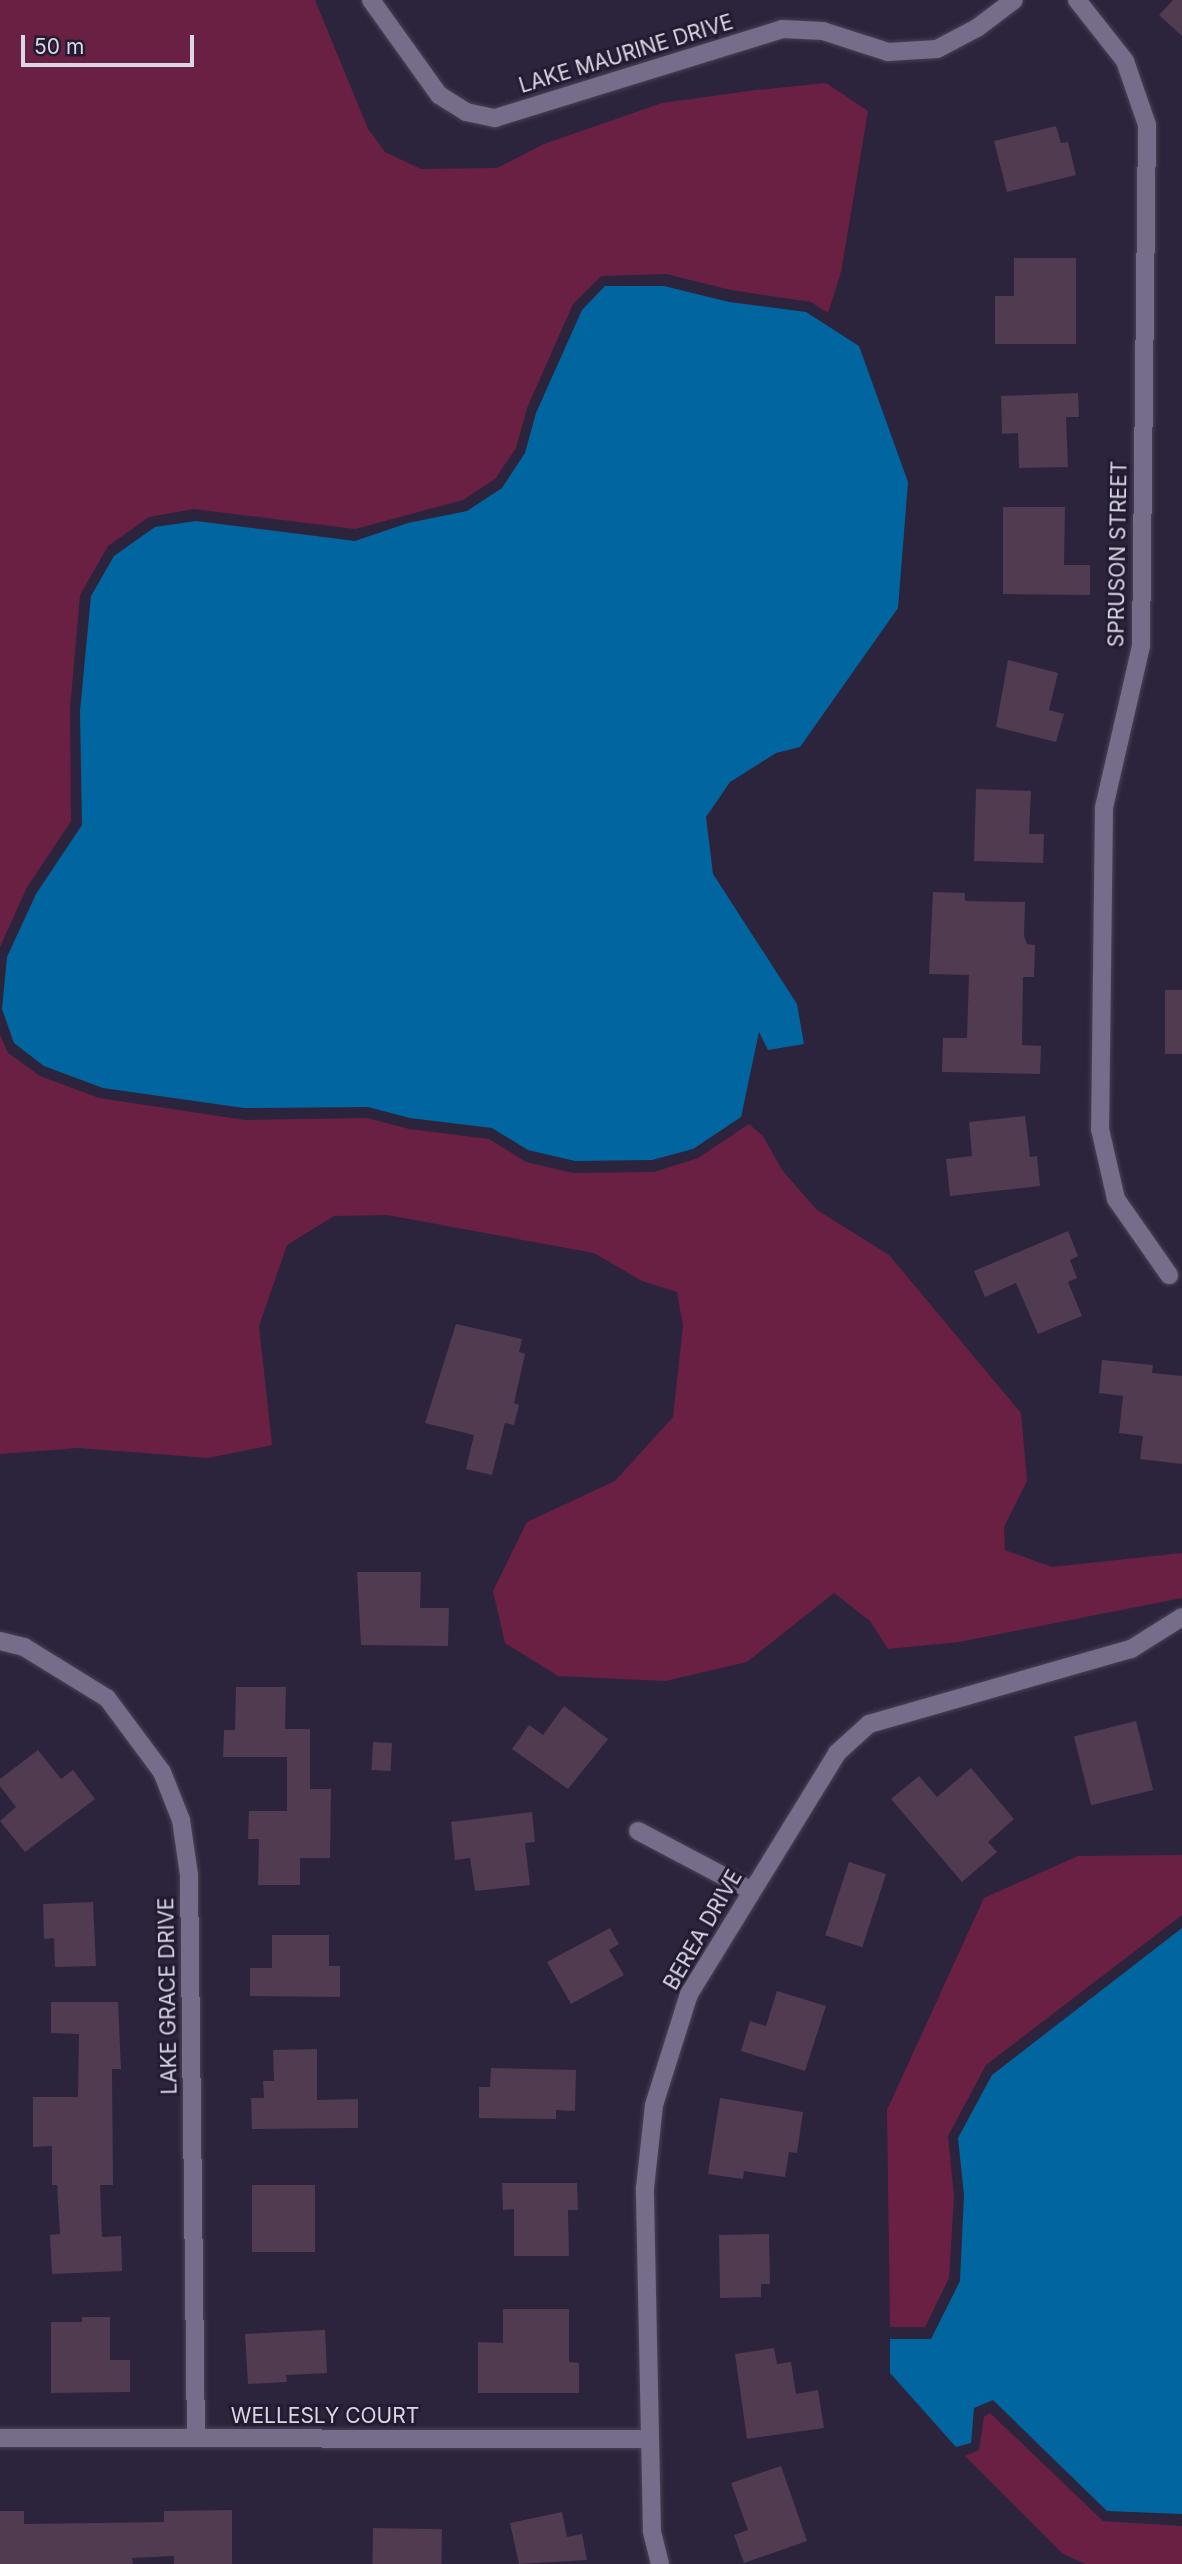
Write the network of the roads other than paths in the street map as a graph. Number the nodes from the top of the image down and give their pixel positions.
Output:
1 (371, 0) edge
2 (1014, 0) edge
3 (1077, 0) edge
4 (1168, 1275) dead end
5 (1182, 1618) edge
6 (0, 1642) edge
7 (638, 1831) dead end
8 (750, 1890) junction
9 (0, 2438) edge
10 (196, 2438) junction
11 (649, 2439) junction
12 (660, 2564) edge

1 - 2 street, LAKE MAURINE DRIVE
3 - 4 street, SPRUSON STREET
5 - 8 street, BEREA DRIVE
6 - 10 street, LAKE GRACE DRIVE
7 - 8 street
8 - 11 street, BEREA DRIVE
9 - 10 street, WELLESLY COURT
10 - 11 street, WELLESLY COURT
11 - 12 street, BEREA DRIVE

